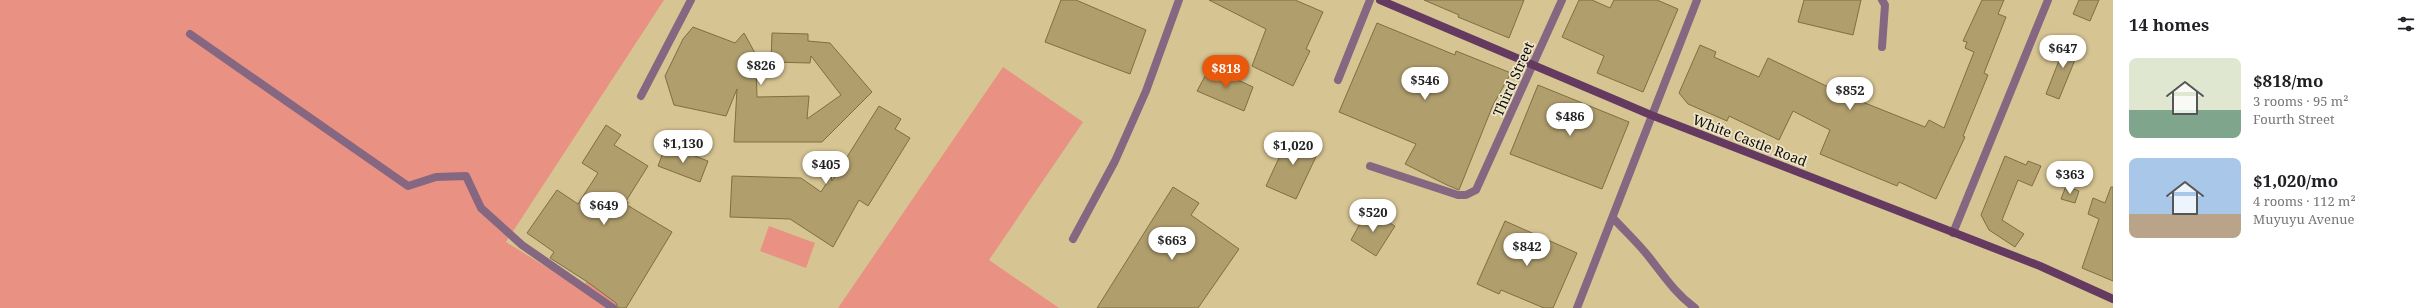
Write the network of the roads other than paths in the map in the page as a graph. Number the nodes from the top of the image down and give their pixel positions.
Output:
1 (691, 0) edge
2 (1180, 0) edge
3 (1370, 0) edge
4 (1380, 0) edge
5 (1562, 0) edge
6 (1697, 0) edge
7 (1882, 0) edge
8 (2048, 0) edge
9 (190, 34) dead end
10 (1882, 48) dead end
11 (1534, 64) junction
12 (1338, 80) dead end
13 (641, 96) dead end
14 (1651, 115) junction
15 (1370, 166) dead end
16 (1612, 218) junction
17 (1953, 233) junction
18 (1074, 239) dead end
19 (2113, 299) edge
20 (613, 308) edge
21 (1576, 308) edge
22 (1695, 308) edge

1 - 13 street
2 - 18 street
3 - 12 street
4 - 11 street, White Castle Road
5 - 11 street, Third Street
6 - 14 street
7 - 10 street
8 - 17 street
9 - 20 street
11 - 14 street, White Castle Road
11 - 15 street, Third Street
14 - 16 street
14 - 17 street, White Castle Road
16 - 21 street
16 - 22 street
17 - 19 street, White Castle Road

